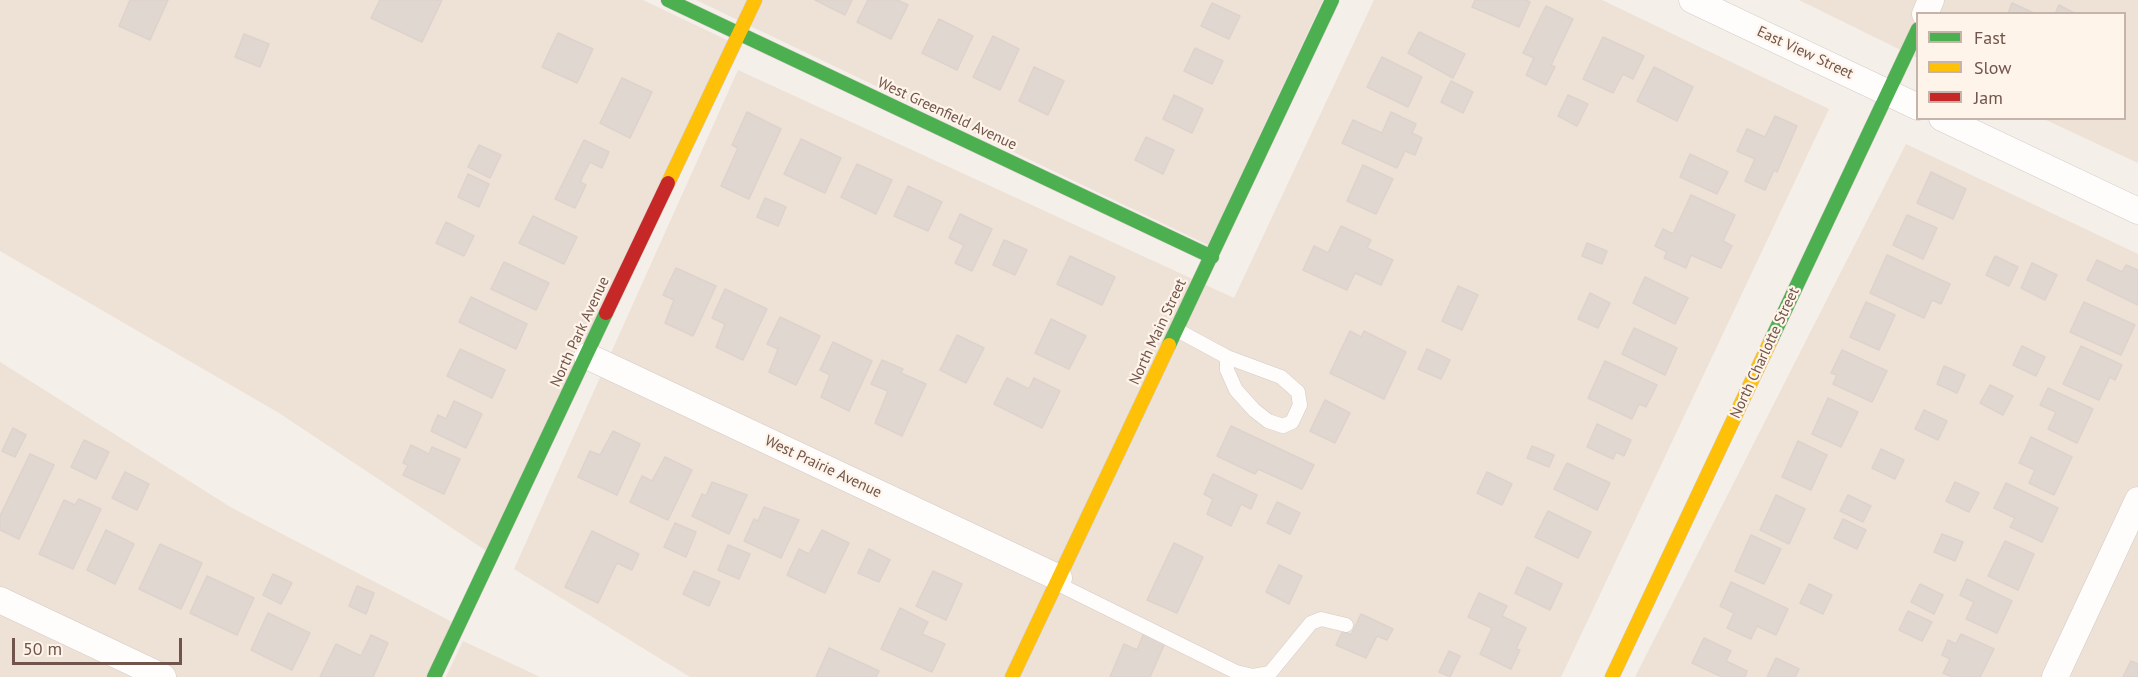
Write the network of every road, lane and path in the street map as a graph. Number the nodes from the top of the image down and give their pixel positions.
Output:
1 (668, 0) edge
2 (754, 0) edge
3 (1332, 0) edge
4 (1692, 0) edge
5 (1916, 31) edge
6 (739, 33) junction
7 (1888, 93) junction
8 (1916, 107) edge
9 (1946, 120) edge
10 (2138, 212) edge
11 (1212, 257) junction
12 (1177, 330) junction
13 (587, 356) junction
14 (1227, 357) junction
15 (2138, 500) edge
16 (1058, 580) junction
17 (0, 600) edge
18 (1346, 625) dead end
19 (163, 677) edge
20 (434, 677) edge
21 (1012, 677) edge
22 (1612, 677) edge
23 (2055, 677) edge

1 - 6 street, West Greenfield Avenue
2 - 6 street, North Park Avenue
3 - 11 street, North Main Street
4 - 7 street, East View Street
5 - 7 street, North Charlotte Street
6 - 11 street, West Greenfield Avenue
6 - 13 street, North Park Avenue
7 - 8 street, East View Street
7 - 22 street, North Charlotte Street
9 - 10 street
11 - 12 street, North Main Street
12 - 14 lane
12 - 16 street, North Main Street
13 - 16 street, West Prairie Avenue
13 - 20 street, North Park Avenue
14 - 14 lane
15 - 23 street
16 - 18 lane
16 - 21 street, North Main Street
17 - 19 street

